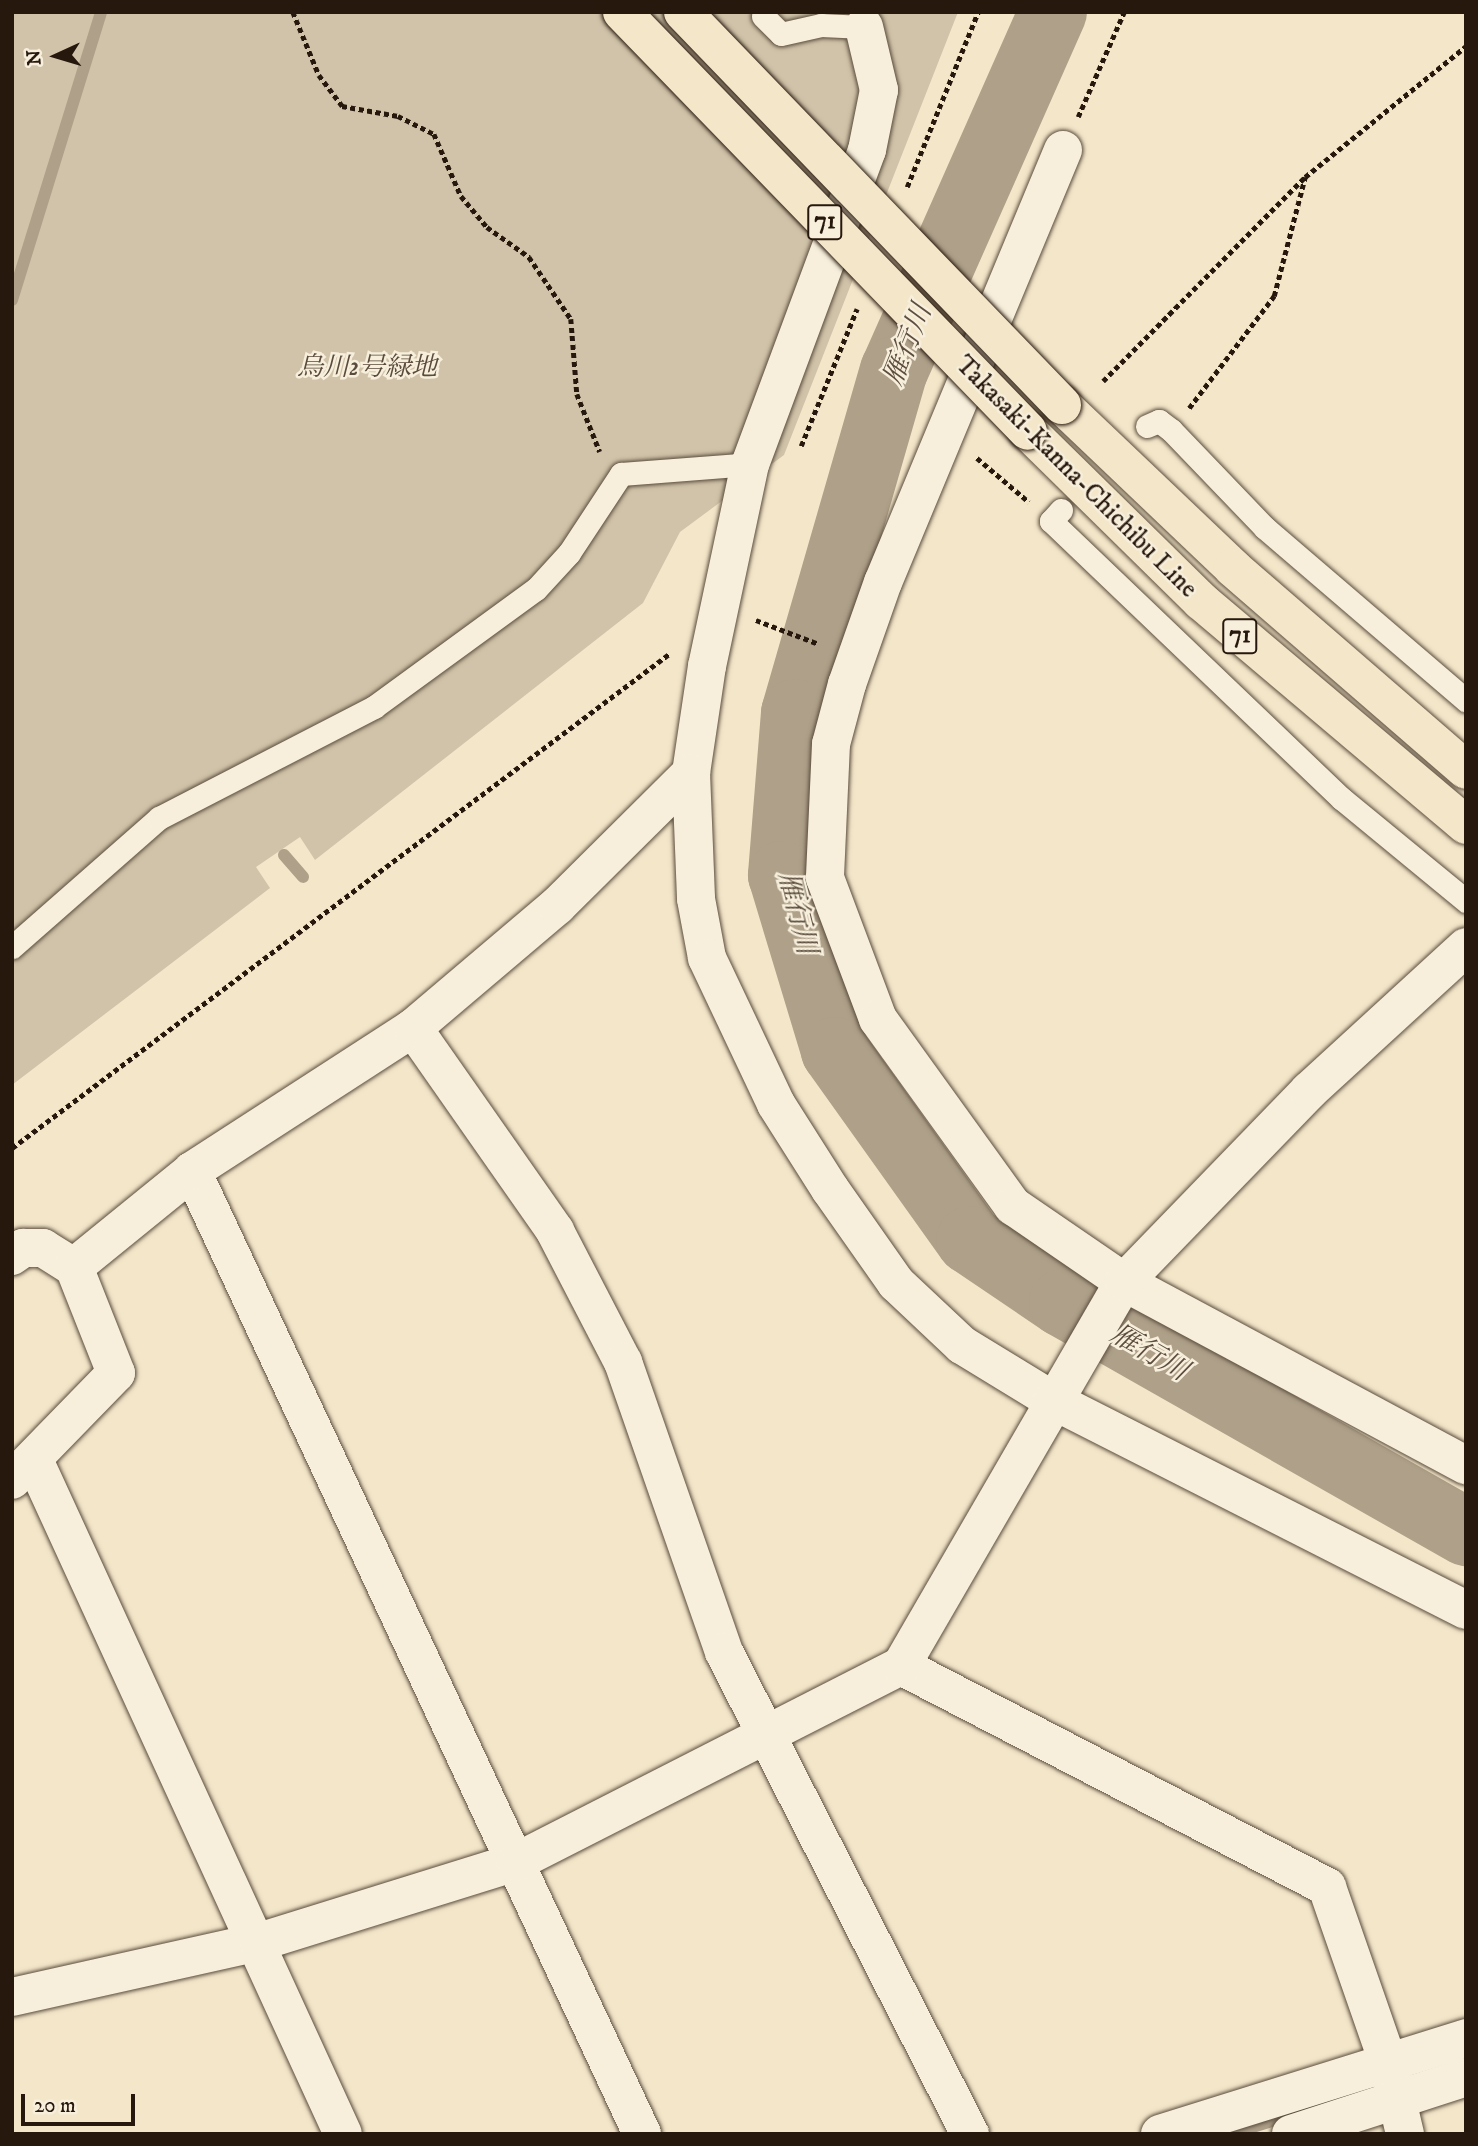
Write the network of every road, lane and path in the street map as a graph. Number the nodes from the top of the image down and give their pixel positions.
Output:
1 (293, 12) edge
2 (622, 12) edge
3 (683, 12) edge
4 (1124, 12) edge
5 (763, 16) dead end
6 (867, 20) edge
7 (1466, 46) edge
8 (1063, 150) joint
9 (1305, 177) junction
10 (1103, 381) dead end
11 (1147, 426) dead end
12 (1171, 430) junction
13 (946, 431) junction
14 (750, 464) junction
15 (614, 485) junction
16 (1056, 516) joint
17 (725, 612) junction
18 (848, 655) junction
19 (1466, 700) edge
20 (1466, 770) edge
21 (691, 774) junction
22 (1466, 825) edge
23 (1466, 901) edge
24 (12, 947) edge
25 (1466, 947) edge
26 (413, 1028) junction
27 (12, 1148) edge
28 (192, 1171) junction
29 (12, 1256) edge
30 (74, 1267) junction
31 (1124, 1282) junction
32 (1052, 1400) junction
33 (1466, 1465) edge
34 (23, 1470) edge
35 (1466, 1610) edge
36 (901, 1666) junction
37 (765, 1733) junction
38 (516, 1862) junction
39 (259, 1942) junction
40 (12, 1997) edge
41 (1466, 2038) edge
42 (1388, 2062) junction
43 (1466, 2077) edge
44 (1400, 2117) edge
45 (343, 2134) edge
46 (642, 2134) edge
47 (970, 2134) edge
48 (1160, 2134) edge
49 (1291, 2134) edge

1 - 15 path
2 - 22 main road, Takasaki-Kanna-Chichibu Line / 71, bridge
3 - 20 main road, Takasaki-Kanna-Chichibu Line / 71, bridge
4 - 8 path
5 - 6 lane
6 - 14 street
7 - 9 path
8 - 13 street
9 - 10 path
9 - 12 path
11 - 12 lane
12 - 19 lane
13 - 16 path
13 - 18 street
14 - 15 lane
14 - 17 street
15 - 24 lane
16 - 23 lane
17 - 18 path
17 - 21 street
17 - 27 path
18 - 31 street
21 - 26 street
21 - 32 street
25 - 31 street
26 - 28 street
26 - 37 street
28 - 30 street
28 - 38 street
29 - 30 street
30 - 34 street
31 - 32 street
31 - 33 street
32 - 35 street
32 - 36 street
34 - 39 street
36 - 37 street
36 - 42 street
37 - 38 street
37 - 47 street
38 - 39 street
38 - 46 street
39 - 40 street
39 - 45 street
41 - 42 street
42 - 44 street
42 - 48 street
43 - 44 street
44 - 49 street

